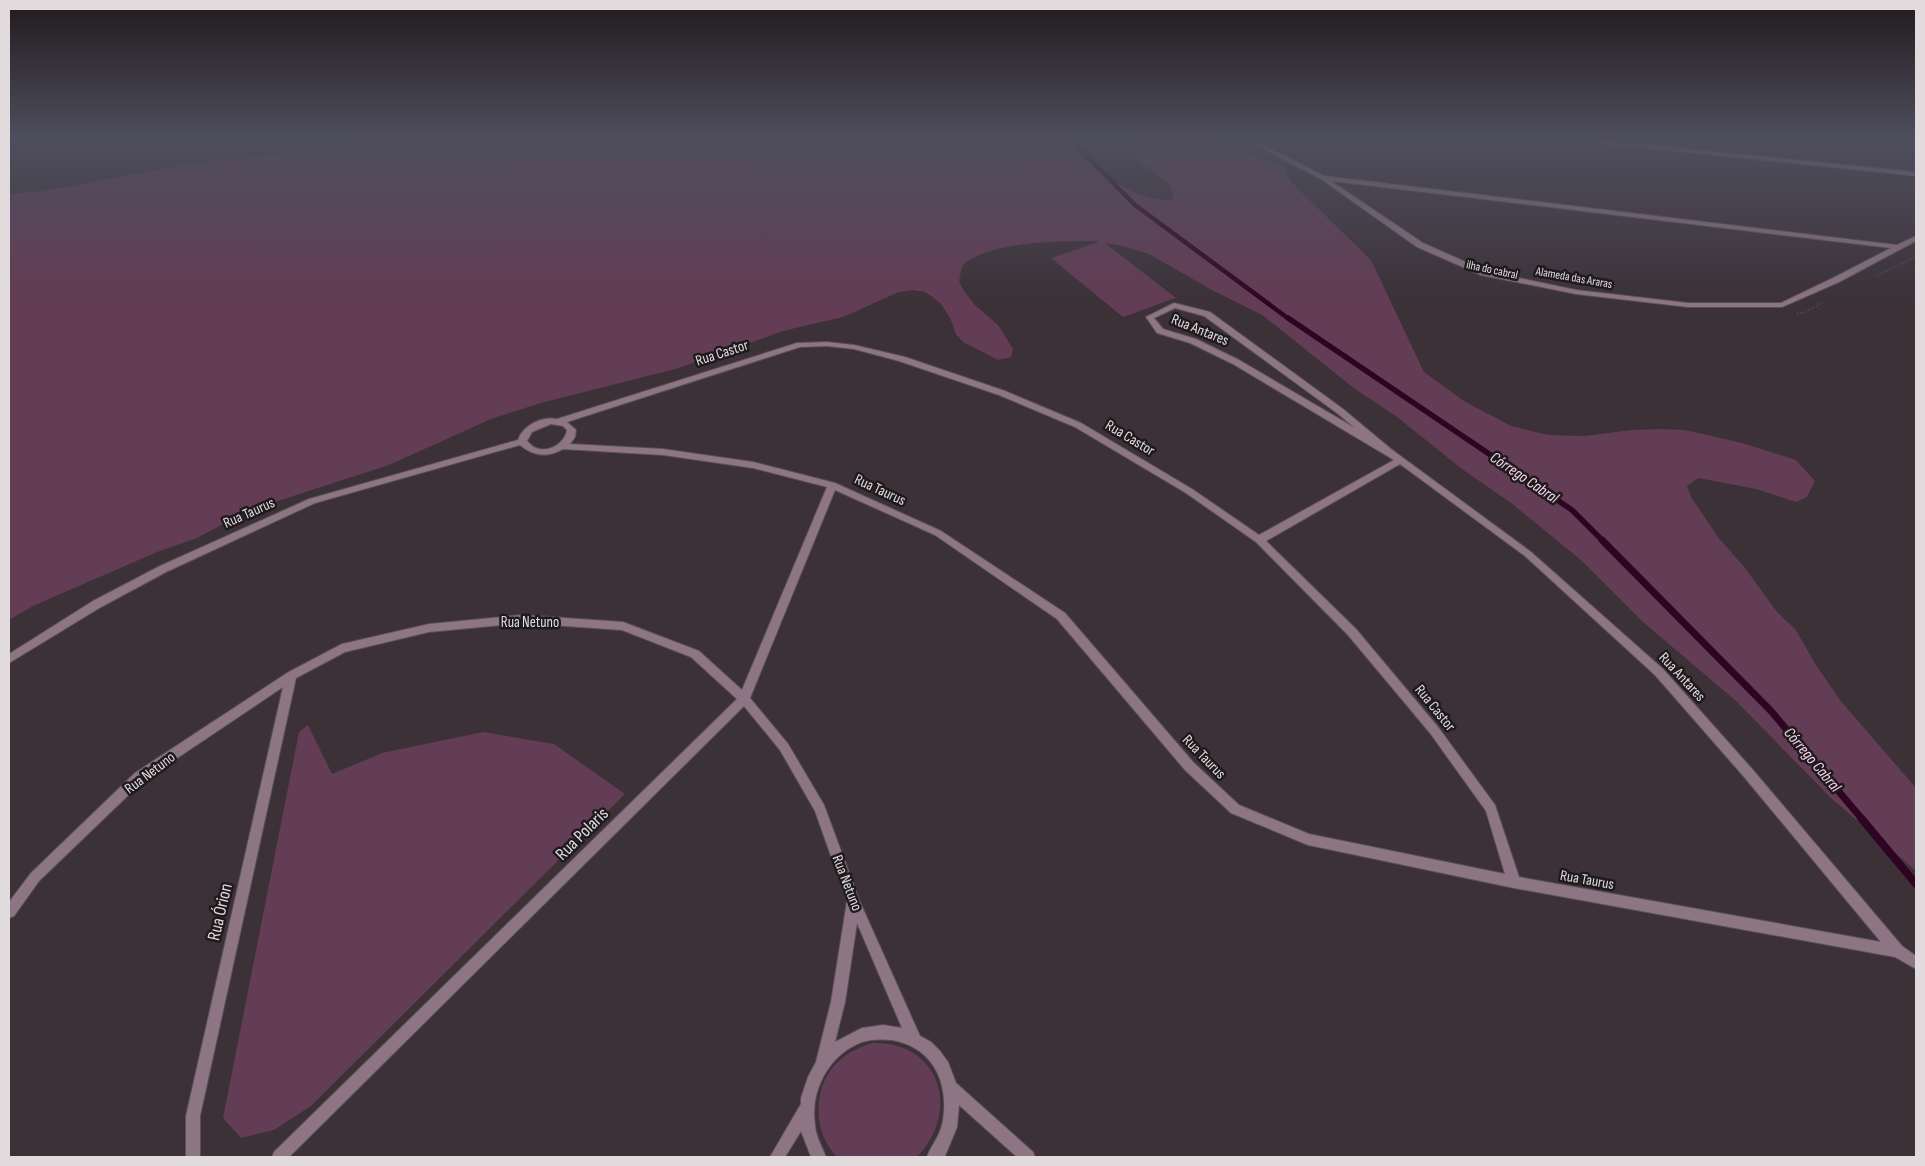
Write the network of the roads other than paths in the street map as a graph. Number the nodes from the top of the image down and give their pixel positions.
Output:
1 (1347, 194) edge
2 (1460, 194) edge
3 (1916, 238) edge
4 (1897, 247) junction
5 (560, 421) junction
6 (522, 442) junction
7 (563, 446) junction
8 (1388, 450) junction
9 (1401, 460) junction
10 (832, 485) junction
11 (1259, 540) junction
12 (9, 659) edge
13 (291, 676) junction
14 (744, 700) junction
15 (1514, 882) junction
16 (854, 902) junction
17 (9, 912) edge
18 (1897, 951) junction
19 (1916, 964) edge
20 (914, 1039) junction
21 (822, 1063) junction
22 (950, 1087) junction
23 (806, 1109) junction
24 (193, 1157) edge
25 (279, 1157) edge
26 (777, 1157) edge
27 (819, 1157) edge
28 (934, 1157) edge
29 (1028, 1157) edge

1 - 4 street, Alameda das Araras
2 - 4 street
3 - 4 street, Alameda das Araras
5 - 6 street
5 - 7 street
5 - 11 street, Rua Castor
6 - 7 street
6 - 12 street, Rua Taurus
7 - 10 street, Rua Taurus
8 - 8 street, Rua Antares
8 - 9 street, Rua Antares
9 - 11 street
9 - 18 street, Rua Antares
10 - 14 street, Rua Polaris
10 - 15 street, Rua Taurus
11 - 15 street, Rua Castor
13 - 14 street, Rua Netuno
13 - 17 street, Rua Netuno
13 - 24 street, Rua Órion
14 - 16 street, Rua Netuno
14 - 25 street, Rua Polaris
15 - 18 street, Rua Taurus
16 - 20 street, Rua Netuno
16 - 21 street
18 - 19 street, Rua Antares
20 - 21 street
20 - 22 street
21 - 23 street
22 - 28 street
22 - 29 street
23 - 26 street
23 - 27 street

